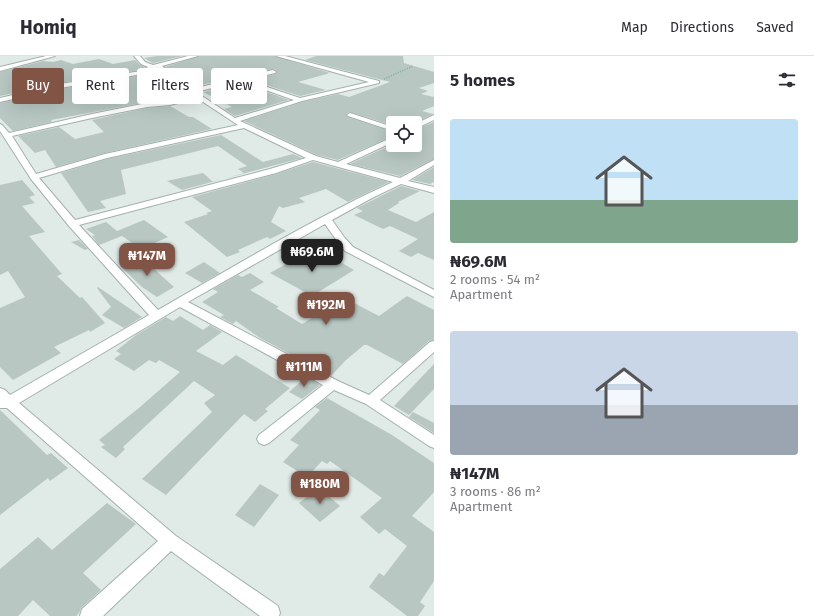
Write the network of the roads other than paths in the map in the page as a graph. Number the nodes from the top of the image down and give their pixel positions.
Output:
1 (52, 56) edge
2 (137, 56) edge
3 (195, 56) edge
4 (279, 56) edge
5 (154, 66) junction
6 (158, 68) edge
7 (0, 69) edge
8 (273, 72) dead end
9 (267, 74) edge
10 (267, 89) edge
11 (203, 99) edge
12 (0, 100) edge
13 (300, 100) junction
14 (158, 104) edge
15 (350, 115) dead end
16 (434, 117) edge
17 (234, 121) junction
18 (422, 123) edge
19 (0, 126) edge
20 (245, 126) junction
21 (386, 127) edge
22 (8, 135) junction
23 (386, 142) edge
24 (313, 158) junction
25 (434, 162) edge
26 (339, 165) junction
27 (34, 177) junction
28 (401, 181) junction
29 (434, 190) edge
30 (327, 219) junction
31 (72, 224) junction
32 (434, 294) edge
33 (179, 302) junction
34 (156, 315) junction
35 (434, 345) edge
36 (332, 384) junction
37 (3, 400) edge
38 (371, 401) junction
39 (264, 439) dead end
40 (434, 442) edge
41 (170, 541) junction
42 (272, 613) dead end
43 (89, 616) edge

1 - 7 street
2 - 5 street
3 - 5 street
4 - 13 street
5 - 6 street
5 - 12 street
8 - 9 street
10 - 13 street
11 - 17 street
13 - 17 street
14 - 22 street
15 - 21 street
16 - 18 street
17 - 20 street
19 - 22 street
20 - 24 street
20 - 27 street
22 - 27 street
23 - 26 street
24 - 26 street
24 - 31 street
25 - 28 street
26 - 28 street
27 - 31 street
28 - 29 street
28 - 30 street
30 - 32 street
30 - 33 street
31 - 34 street
33 - 34 street
33 - 36 street
34 - 37 street
35 - 38 street
36 - 38 street
36 - 39 street
37 - 41 street
38 - 40 street
41 - 42 street
41 - 43 street

